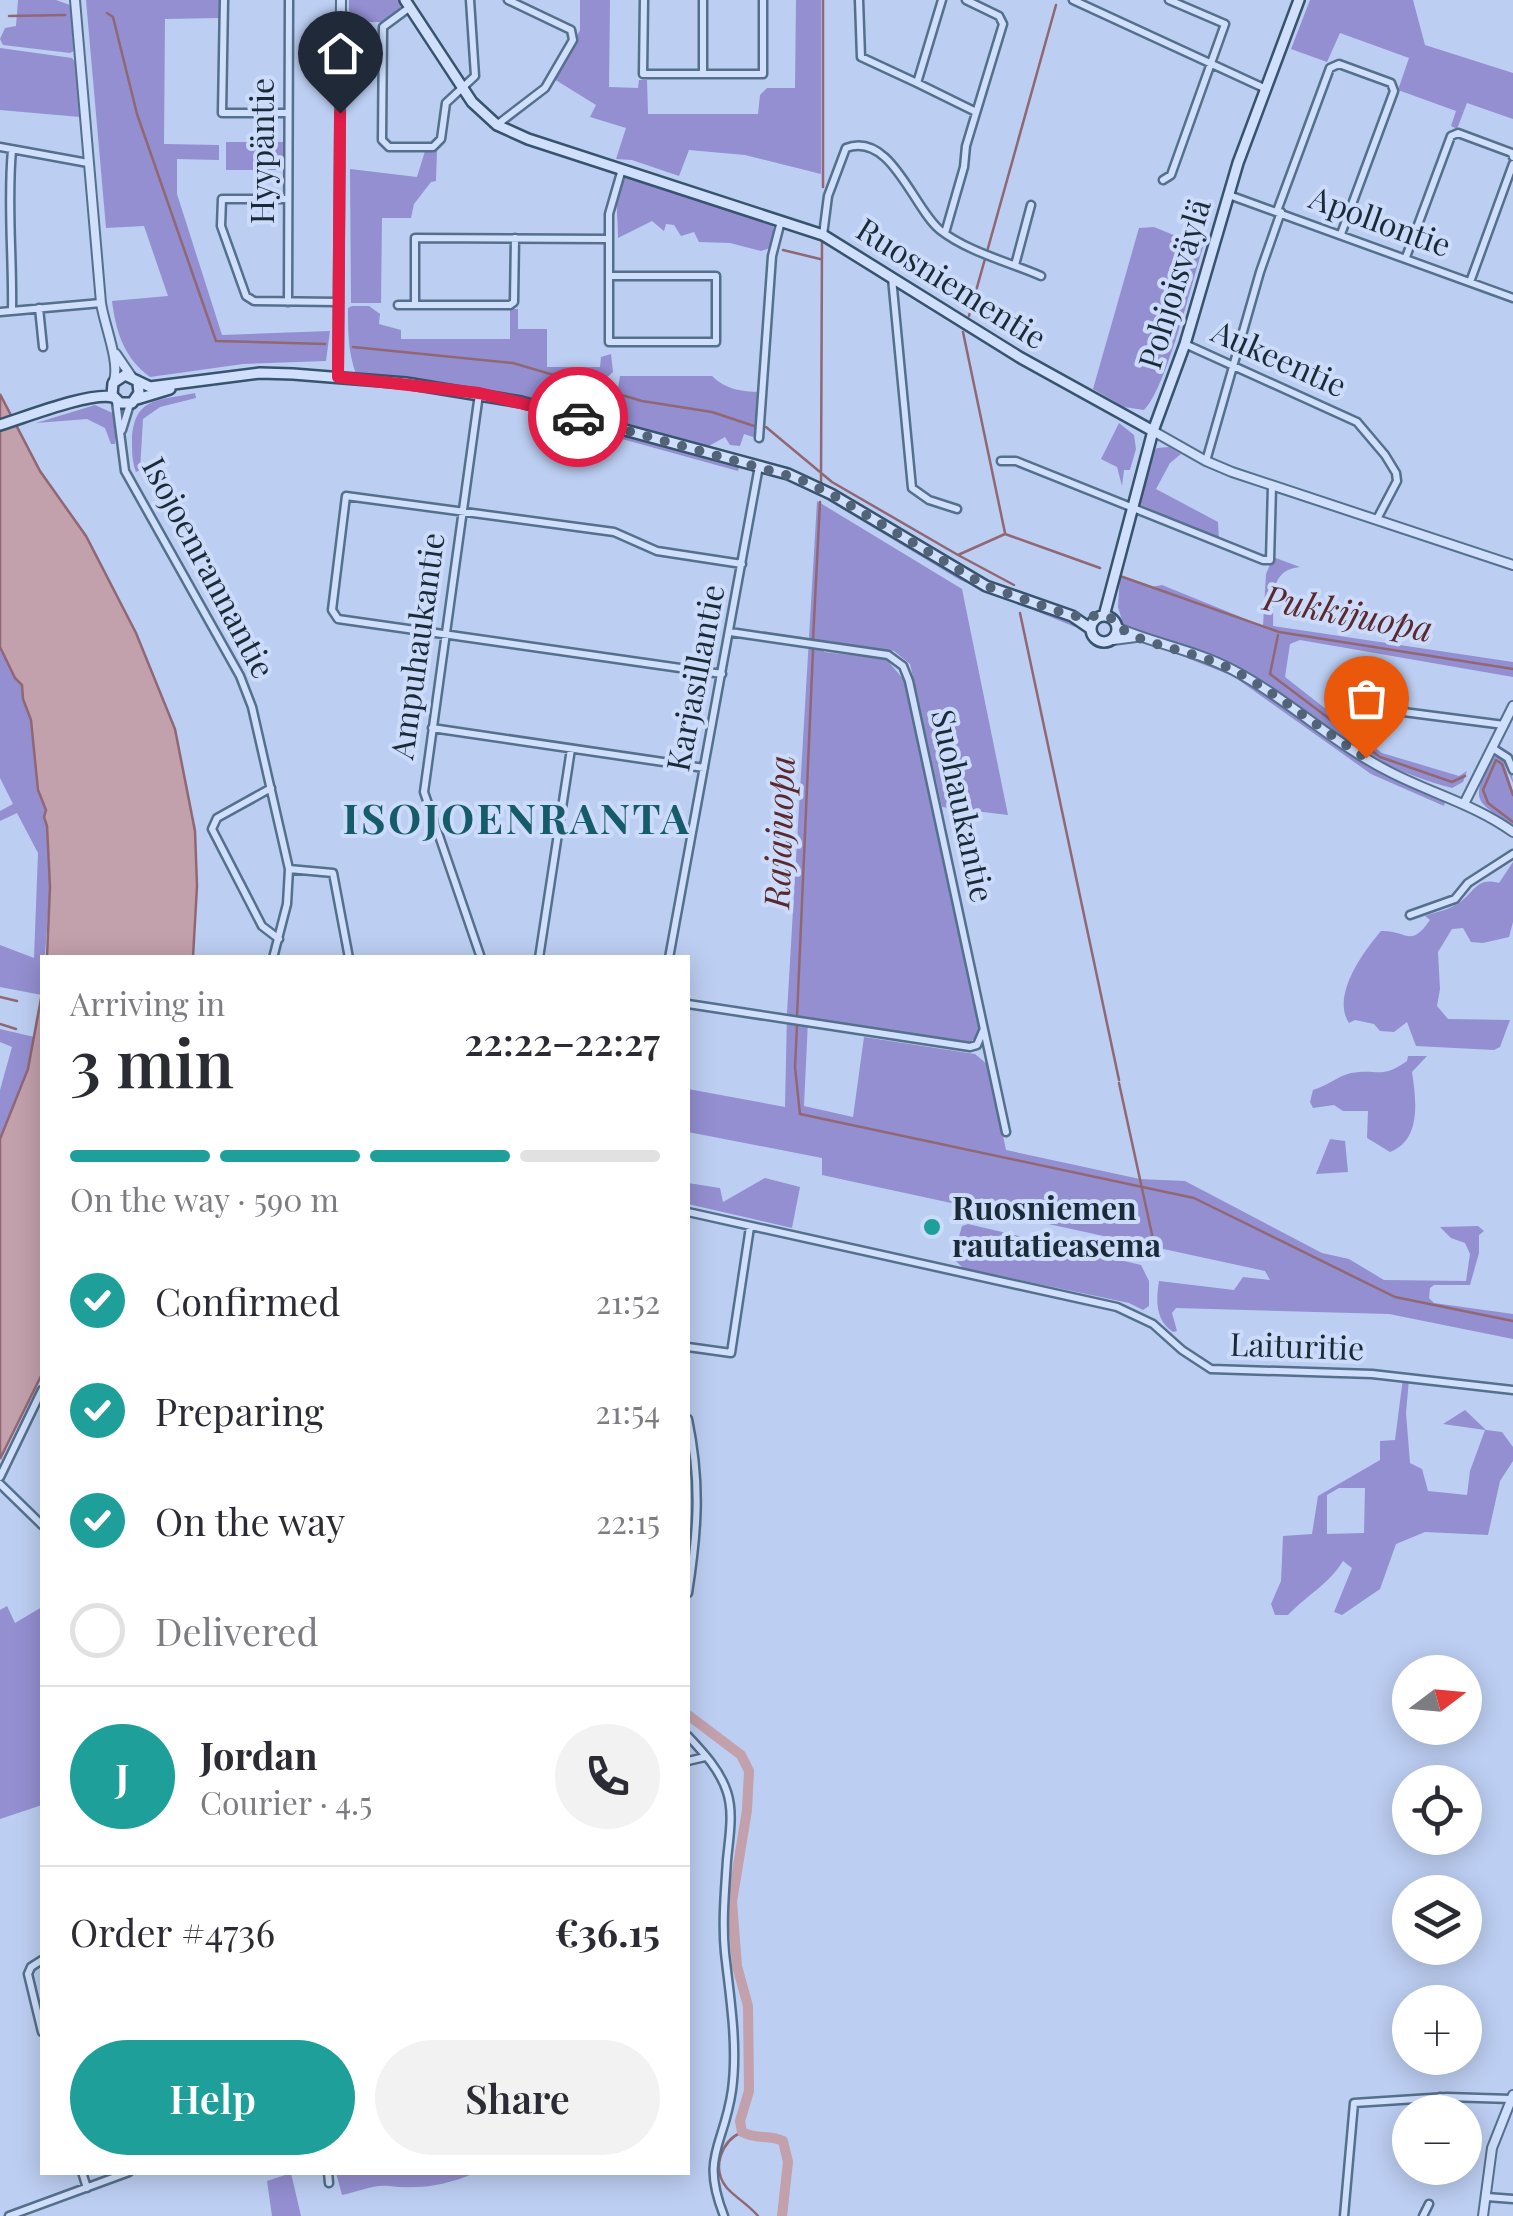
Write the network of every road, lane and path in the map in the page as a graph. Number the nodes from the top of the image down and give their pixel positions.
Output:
1 (74, 0) edge
2 (224, 0) edge
3 (289, 0) edge
4 (341, 0) edge
5 (470, 0) edge
6 (508, 0) edge
7 (644, 0) edge
8 (703, 0) edge
9 (764, 0) edge
10 (859, 0) edge
11 (942, 0) edge
12 (966, 0) edge
13 (1073, 0) edge
14 (1170, 0) edge
15 (1299, 0) edge
16 (408, 4) edge
17 (1211, 64) junction
18 (703, 74) junction
19 (917, 84) junction
20 (463, 87) junction
21 (1266, 89) junction
22 (288, 112) junction
23 (976, 112) junction
24 (497, 125) junction
25 (0, 147) edge
26 (12, 150) junction
27 (1513, 160) edge
28 (88, 164) junction
29 (622, 169) junction
30 (1164, 180) dead end
31 (1229, 195) junction
32 (288, 199) junction
33 (1031, 205) dead end
34 (1279, 211) junction
35 (781, 220) junction
36 (945, 233) junction
37 (1342, 234) junction
38 (823, 235) junction
39 (515, 238) junction
40 (608, 239) junction
41 (1406, 258) junction
42 (1014, 264) junction
43 (609, 276) junction
44 (1041, 276) dead end
45 (892, 277) junction
46 (1470, 282) junction
47 (0, 292) edge
48 (12, 293) junction
49 (1513, 298) edge
50 (288, 302) junction
51 (339, 302) junction
52 (101, 303) junction
53 (398, 305) dead end
54 (415, 305) junction
55 (39, 308) junction
56 (12, 310) junction
57 (0, 312) edge
58 (1185, 344) junction
59 (111, 346) junction
60 (43, 347) dead end
61 (1235, 366) junction
62 (338, 377) junction
63 (134, 380) junction
64 (114, 382) junction
65 (177, 385) junction
66 (479, 393) junction
67 (114, 399) junction
68 (134, 401) junction
69 (69, 404) junction
70 (0, 425) edge
71 (1153, 431) junction
72 (120, 436) junction
73 (759, 438) dead end
74 (1206, 461) junction
75 (1001, 462) dead end
76 (758, 466) junction
77 (1272, 486) junction
78 (1132, 508) junction
79 (958, 509) dead end
80 (463, 510) junction
81 (1378, 520) junction
82 (742, 564) junction
83 (1513, 565) edge
84 (1072, 616) junction
85 (1108, 620) junction
86 (1091, 630) junction
87 (730, 632) junction
88 (444, 636) junction
89 (1136, 637) junction
90 (1113, 640) junction
91 (1356, 666) dead end
92 (722, 674) junction
93 (1513, 706) edge
94 (1505, 725) junction
95 (432, 728) junction
96 (1494, 748) junction
97 (571, 749) junction
98 (704, 768) junction
99 (1513, 770) edge
100 (271, 788) junction
101 (1465, 802) junction
102 (1513, 832) edge
103 (1513, 854) edge
104 (289, 870) junction
105 (1410, 915) dead end
106 (280, 939) junction
107 (273, 955) edge
108 (348, 955) edge
109 (480, 955) edge
110 (539, 955) edge
111 (670, 955) edge
112 (690, 1004) edge
113 (983, 1025) junction
114 (1006, 1132) dead end
115 (690, 1212) edge
116 (750, 1226) junction
117 (690, 1347) edge
118 (1513, 1390) edge
119 (40, 1394) edge
120 (690, 1431) edge
121 (690, 1475) edge
122 (698, 1477) junction
123 (0, 1480) edge
124 (40, 1523) edge
125 (692, 1537) edge
126 (690, 1565) edge
127 (690, 1738) edge
128 (706, 1756) junction
129 (690, 1760) edge
130 (40, 1961) edge
131 (40, 2024) edge
132 (1482, 2097) edge
133 (1512, 2097) edge
134 (1392, 2100) edge
135 (83, 2175) edge
136 (121, 2175) edge
137 (328, 2175) edge
138 (329, 2183) dead end
139 (87, 2188) junction
140 (1488, 2197) junction
141 (1513, 2199) edge
142 (1429, 2204) dead end
143 (722, 2212) edge
144 (9, 2216) edge
145 (1344, 2216) edge
146 (1423, 2216) edge
147 (1483, 2216) edge

1 - 28 street
2 - 22 street
3 - 22 street, Hyypäntie
4 - 51 street
5 - 20 street
6 - 24 street
7 - 18 street
8 - 18 street
9 - 18 street
10 - 19 street
11 - 19 street
12 - 23 street
13 - 17 street
14 - 17 street
15 - 21 main road, Pohjoisväylä
16 - 20 main road, Ruosniementie
16 - 20 street
17 - 21 street
17 - 30 street
19 - 23 street
20 - 24 main road, Ruosniementie
21 - 31 main road, Pohjoisväylä
22 - 32 street, Hyypäntie
23 - 36 street
24 - 29 main road, Ruosniementie
25 - 26 street
26 - 28 street
26 - 48 street
27 - 41 street
27 - 46 street
28 - 52 street
29 - 35 main road, Ruosniementie
29 - 40 street
31 - 34 street, Apollontie
31 - 58 main road, Pohjoisväylä
32 - 50 street, Hyypäntie
32 - 50 street
33 - 42 street
34 - 37 street, Apollontie
34 - 37 street
34 - 61 street
35 - 38 main road, Ruosniementie
35 - 73 street
36 - 38 street
36 - 42 street
37 - 41 street, Apollontie
38 - 45 main road, Ruosniementie
39 - 40 street
39 - 54 street
39 - 54 street
40 - 43 street
41 - 46 street, Apollontie
42 - 44 street
43 - 43 street
45 - 71 main road, Ruosniementie
45 - 79 street
46 - 49 street, Apollontie
47 - 48 street
48 - 56 street
50 - 51 street
51 - 62 street
52 - 55 street
52 - 59 street
53 - 54 street
55 - 56 street
55 - 60 street
56 - 57 street
58 - 61 street, Aukeentie
58 - 71 main road, Pohjoisväylä
59 - 63 street
59 - 64 street
61 - 74 street
61 - 81 street, Aukeentie
62 - 65 main road
62 - 66 main road
63 - 64 main road
63 - 65 main road
63 - 68 main road
64 - 67 main road
64 - 69 main road
65 - 68 main road
66 - 76 main road
66 - 80 street, Ampuhaukantie
67 - 68 main road
67 - 69 main road
67 - 72 street, Isojoenrannantie
68 - 72 street, Isojoenrannantie
69 - 70 main road
71 - 74 street, Ruosniementie
71 - 78 main road, Pohjoisväylä
72 - 100 street, Isojoenrannantie
74 - 77 street, Ruosniementie
75 - 78 street
76 - 82 street, Karjasillantie
76 - 84 main road
77 - 78 street
77 - 81 street, Ruosniementie
78 - 85 main road, Pohjoisväylä
80 - 82 street
80 - 88 street, Ampuhaukantie
80 - 88 street
81 - 83 street, Ruosniementie
82 - 87 street, Karjasillantie
84 - 85 main road
84 - 86 main road
85 - 86 main road
85 - 89 street
85 - 90 main road
86 - 90 main road
87 - 92 street, Karjasillantie
87 - 113 street, Suohaukantie
88 - 92 street
88 - 95 street, Ampuhaukantie
89 - 90 street
89 - 101 street
91 - 94 street
92 - 98 street, Karjasillantie
93 - 94 street
94 - 96 street
95 - 97 street
95 - 109 street, Ampuhaukantie
96 - 99 street
96 - 101 street
97 - 98 street
97 - 110 street
98 - 111 street, Karjasillantie
100 - 104 street, Isojoenrannantie
100 - 106 street
101 - 102 street
103 - 105 street
104 - 106 street, Isojoenrannantie
104 - 108 street
106 - 107 street, Isojoenrannantie
112 - 113 street
113 - 114 street, Suohaukantie
115 - 116 street, Laituritie
116 - 117 street
116 - 118 street, Laituritie
119 - 123 street
120 - 122 street
121 - 122 street
122 - 125 street
123 - 124 street
125 - 126 street
127 - 128 street
128 - 129 street
128 - 143 street
130 - 131 street
132 - 133 street
133 - 140 street
134 - 145 street
135 - 139 street
136 - 139 street
137 - 138 street
139 - 144 street
140 - 141 street
140 - 147 street
142 - 146 street

